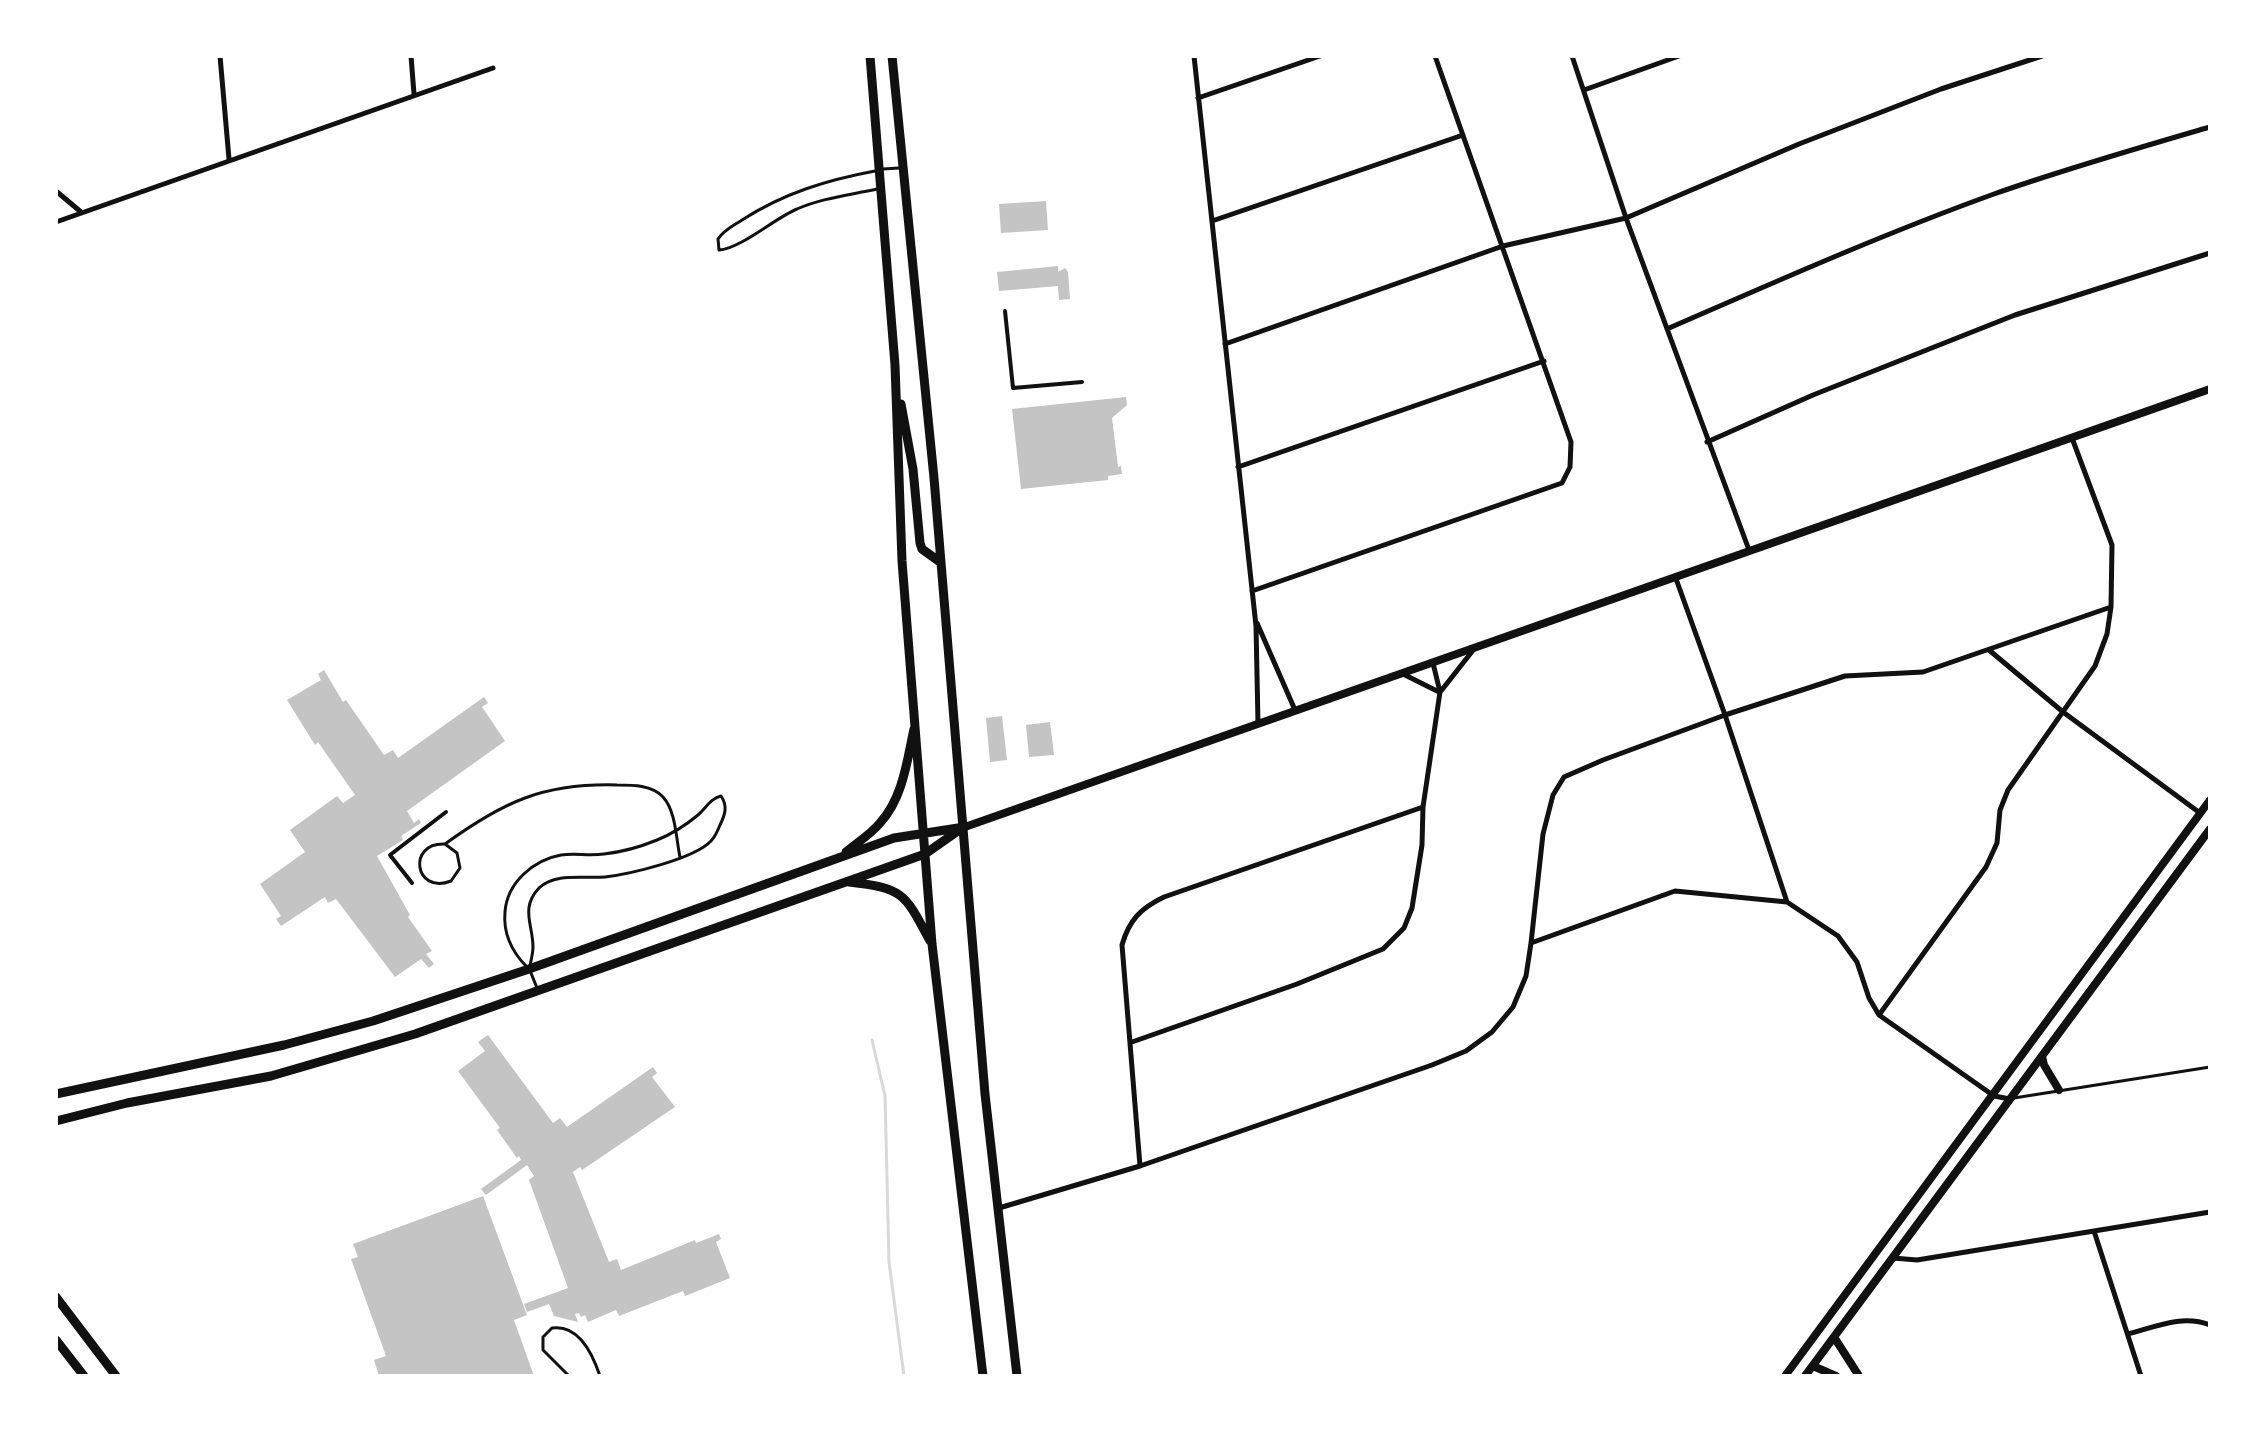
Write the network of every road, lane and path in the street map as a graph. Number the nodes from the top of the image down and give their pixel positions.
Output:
1 (220, 56) edge
2 (411, 56) edge
3 (870, 56) edge
4 (892, 56) edge
5 (1194, 56) edge
6 (1320, 56) edge
7 (1435, 56) edge
8 (1572, 56) edge
9 (1679, 56) edge
10 (2042, 56) edge
11 (493, 68) dead end
12 (1584, 90) junction
13 (414, 94) junction
14 (1198, 98) junction
15 (2210, 127) edge
16 (1463, 135) junction
17 (229, 159) junction
18 (903, 168) junction
19 (881, 170) junction
20 (882, 188) junction
21 (56, 191) edge
22 (81, 212) junction
23 (1626, 218) junction
24 (1212, 221) junction
25 (56, 222) edge
26 (1503, 246) junction
27 (2210, 253) edge
28 (1005, 311) dead end
29 (1667, 329) junction
30 (1225, 344) junction
31 (1544, 361) junction
32 (895, 365) junction
33 (1082, 382) dead end
34 (2210, 389) edge
35 (2072, 438) junction
36 (1707, 442) junction
37 (1238, 467) junction
38 (1749, 550) junction
39 (940, 562) junction
40 (1675, 576) junction
41 (1252, 591) junction
42 (2111, 607) junction
43 (1255, 619) junction
44 (1477, 645) junction
45 (1989, 650) junction
46 (1432, 661) junction
47 (1399, 672) junction
48 (1440, 692) junction
49 (1295, 710) junction
50 (2063, 712) junction
51 (1725, 715) junction
52 (916, 718) junction
53 (1258, 723) junction
54 (2210, 800) edge
55 (1423, 807) junction
56 (446, 812) dead end
57 (2200, 813) junction
58 (962, 828) junction
59 (2210, 829) edge
60 (674, 832) junction
61 (924, 832) junction
62 (445, 844) junction
63 (925, 854) junction
64 (680, 857) junction
65 (839, 857) junction
66 (846, 882) junction
67 (412, 883) dead end
68 (1787, 902) junction
69 (1531, 943) junction
70 (932, 944) junction
71 (529, 969) junction
72 (539, 991) junction
73 (1879, 1015) junction
74 (1132, 1042) junction
75 (2042, 1056) junction
76 (2210, 1067) edge
77 (2059, 1090) junction
78 (57, 1093) edge
79 (1994, 1096) junction
80 (2011, 1099) junction
81 (56, 1121) edge
82 (1140, 1166) junction
83 (998, 1208) junction
84 (2210, 1212) edge
85 (2094, 1231) junction
86 (1892, 1258) junction
87 (56, 1297) edge
88 (2210, 1325) edge
89 (2128, 1334) junction
90 (1834, 1337) junction
91 (56, 1340) edge
92 (1813, 1366) junction
93 (84, 1376) edge
94 (116, 1376) edge
95 (569, 1376) edge
96 (600, 1376) edge
97 (983, 1376) edge
98 (1017, 1376) edge
99 (1785, 1376) edge
100 (1805, 1376) edge
101 (1836, 1376) edge
102 (1859, 1376) edge
103 (2141, 1376) edge

1 - 17 street
2 - 13 street
3 - 19 highway
4 - 18 highway
5 - 14 street
6 - 14 street
7 - 16 street
8 - 12 street
9 - 12 street
10 - 23 street
11 - 13 street
12 - 23 street
13 - 17 street
14 - 24 street
15 - 29 street
16 - 24 street
16 - 26 street
17 - 22 street
18 - 19 lane
18 - 39 highway
19 - 20 highway
19 - 20 lane
20 - 32 highway
21 - 22 street
22 - 25 street
23 - 26 street
23 - 29 street
24 - 30 street
26 - 30 street
26 - 31 street
27 - 36 street
28 - 33 street
29 - 36 street
30 - 37 street
31 - 37 street
31 - 41 street
32 - 39 highway
32 - 52 highway
34 - 35 main road
35 - 38 main road
35 - 42 street
36 - 38 street
37 - 41 street
38 - 40 main road
39 - 58 highway
40 - 44 main road
40 - 51 street
41 - 43 street
42 - 45 street
42 - 50 street
43 - 49 street
43 - 53 street
44 - 46 main road
44 - 48 street
45 - 50 street
45 - 51 street
46 - 47 main road
46 - 48 street
47 - 48 street
47 - 49 main road
48 - 55 street
49 - 53 main road
50 - 57 street
50 - 73 street
51 - 68 street
51 - 69 street
52 - 61 highway
52 - 65 highway
53 - 58 main road
54 - 57 main road
55 - 74 street
55 - 74 street
56 - 67 street
57 - 79 main road
58 - 61 highway
58 - 63 highway
58 - 83 highway
59 - 75 main road
60 - 62 lane
60 - 64 lane
60 - 64 lane
60 - 71 lane
61 - 63 highway
61 - 65 highway
62 - 62 lane
63 - 66 highway
63 - 70 highway
64 - 71 lane
65 - 71 highway
66 - 70 highway
66 - 72 highway
68 - 69 street
68 - 73 street
69 - 82 street
70 - 97 highway
71 - 72 lane
71 - 78 highway
72 - 81 highway
73 - 79 street
74 - 82 street
75 - 77 main road
75 - 80 main road
76 - 77 lane
77 - 80 lane
79 - 80 street
79 - 99 main road
80 - 86 main road
82 - 83 street
83 - 98 highway
84 - 85 street
85 - 86 street
85 - 89 street
86 - 90 main road
87 - 94 highway
88 - 89 street
89 - 103 street
90 - 92 main road
90 - 102 main road
91 - 93 highway
92 - 100 main road
92 - 101 main road
95 - 96 lane

